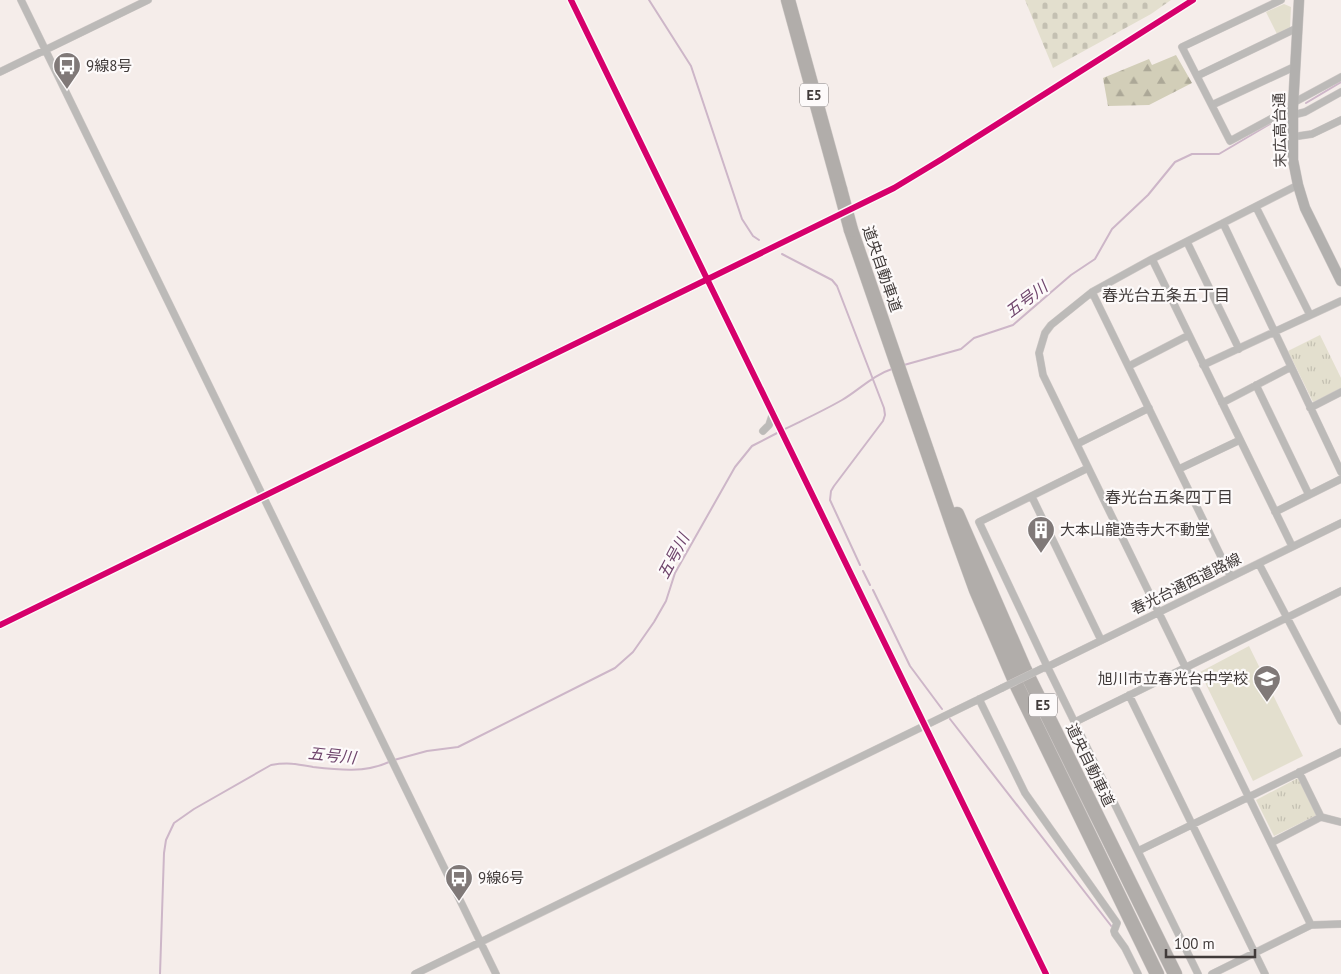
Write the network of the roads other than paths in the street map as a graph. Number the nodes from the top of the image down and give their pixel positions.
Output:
1 (20, 0) edge
2 (148, 0) edge
3 (571, 0) edge
4 (788, 0) edge
5 (1193, 0) edge
6 (1281, 0) edge
7 (1299, 0) edge
8 (1297, 28) junction
9 (45, 50) junction
10 (1296, 66) junction
11 (0, 72) edge
12 (1197, 76) junction
13 (1341, 77) edge
14 (1341, 92) edge
15 (1212, 105) junction
16 (1293, 108) junction
17 (1341, 120) edge
18 (1292, 138) junction
19 (1298, 186) junction
20 (1256, 206) junction
21 (1223, 224) junction
22 (1187, 242) junction
23 (1152, 259) junction
24 (707, 279) junction
25 (1341, 280) edge
26 (1092, 292) junction
27 (1341, 301) edge
28 (1310, 315) junction
29 (1274, 332) junction
30 (1189, 335) junction
31 (1239, 349) junction
32 (1203, 365) junction
33 (1129, 366) junction
34 (1291, 367) junction
35 (1256, 385) junction
36 (1341, 392) edge
37 (1222, 403) junction
38 (1149, 408) junction
39 (1310, 408) junction
40 (773, 413) junction
41 (921, 430) junction
42 (763, 431) dead end
43 (1240, 440) junction
44 (1077, 444) junction
45 (1088, 468) junction
46 (1179, 469) junction
47 (1341, 472) edge
48 (1341, 479) edge
49 (1309, 495) junction
50 (263, 497) junction
51 (1032, 497) junction
52 (1275, 512) junction
53 (1341, 524) edge
54 (1292, 546) junction
55 (1259, 564) junction
56 (1231, 577) junction
57 (1340, 594) edge
58 (1158, 612) junction
59 (1287, 617) junction
60 (0, 625) edge
61 (1101, 640) junction
62 (1045, 667) junction
63 (1185, 668) junction
64 (1129, 695) junction
65 (979, 699) junction
66 (1341, 721) edge
67 (1074, 722) junction
68 (925, 725) junction
69 (1341, 752) edge
70 (1300, 772) junction
71 (1248, 796) junction
72 (1321, 817) junction
73 (1341, 822) edge
74 (1192, 824) junction
75 (1271, 843) junction
76 (1138, 851) junction
77 (1341, 924) edge
78 (1311, 925) junction
79 (480, 942) junction
80 (1255, 953) junction
81 (415, 974) edge
82 (496, 974) edge
83 (1046, 974) edge
84 (1138, 974) edge
85 (1157, 974) edge
86 (1175, 974) edge
87 (1198, 974) edge
88 (1212, 974) edge
89 (1265, 974) edge

1 - 9 street
2 - 9 street
3 - 24 street
4 - 41 highway, 道央自動車道 / E5, bridge
5 - 24 street
6 - 12 street
7 - 8 street, 末広高台通
8 - 10 street, 末広高台通
8 - 12 street
9 - 11 street
9 - 50 street
10 - 15 street
10 - 16 street, 末広高台通
12 - 15 street
13 - 16 street
14 - 16 street
15 - 16 street
16 - 18 street, 末広高台通
17 - 18 street
18 - 19 street, 末広高台通
19 - 20 street
19 - 25 street, 末広高台通
20 - 21 street
20 - 28 street
21 - 22 street
21 - 29 street
22 - 23 street
22 - 31 street
23 - 26 street
23 - 30 street
24 - 40 street
24 - 50 street
26 - 33 street
26 - 44 street
27 - 28 street
28 - 29 street
29 - 31 street
29 - 34 street
30 - 32 street
30 - 33 street
31 - 32 street
32 - 37 street
33 - 38 street
34 - 35 street
34 - 39 street
35 - 37 street
35 - 49 street
36 - 39 street
37 - 43 street
38 - 44 street
38 - 46 street
39 - 47 street
40 - 42 street
40 - 68 street
41 - 85 highway, 道央自動車道 / E5
41 - 86 highway, 道央自動車道 / E5
43 - 46 street
43 - 52 street
44 - 45 street
45 - 51 street
45 - 58 street
46 - 56 street
48 - 49 street
49 - 52 street
50 - 60 street
50 - 79 street
51 - 61 street
51 - 62 street
52 - 54 street
53 - 54 street, 春光台通西道路線
54 - 55 street, 春光台通西道路線
55 - 56 street, 春光台通西道路線
55 - 59 street
56 - 58 street, 春光台通西道路線
57 - 59 street
58 - 61 street, 春光台通西道路線
58 - 63 street
59 - 63 street
59 - 66 street
61 - 62 street, 春光台通西道路線
62 - 65 street, 春光台通西道路線, bridge
62 - 67 street
63 - 64 street
63 - 71 street
64 - 67 street
64 - 74 street
65 - 68 street, 春光台通西道路線
65 - 84 street
67 - 76 street
68 - 79 street, 春光台通西道路線
68 - 83 street
69 - 70 street
70 - 71 street
70 - 72 street
71 - 74 street
71 - 75 street
72 - 73 street
72 - 75 street
74 - 76 street
74 - 80 street
75 - 78 street
76 - 87 street
77 - 78 street
78 - 80 street
79 - 81 street, 春光台通西道路線
79 - 82 street
80 - 88 street
80 - 89 street

